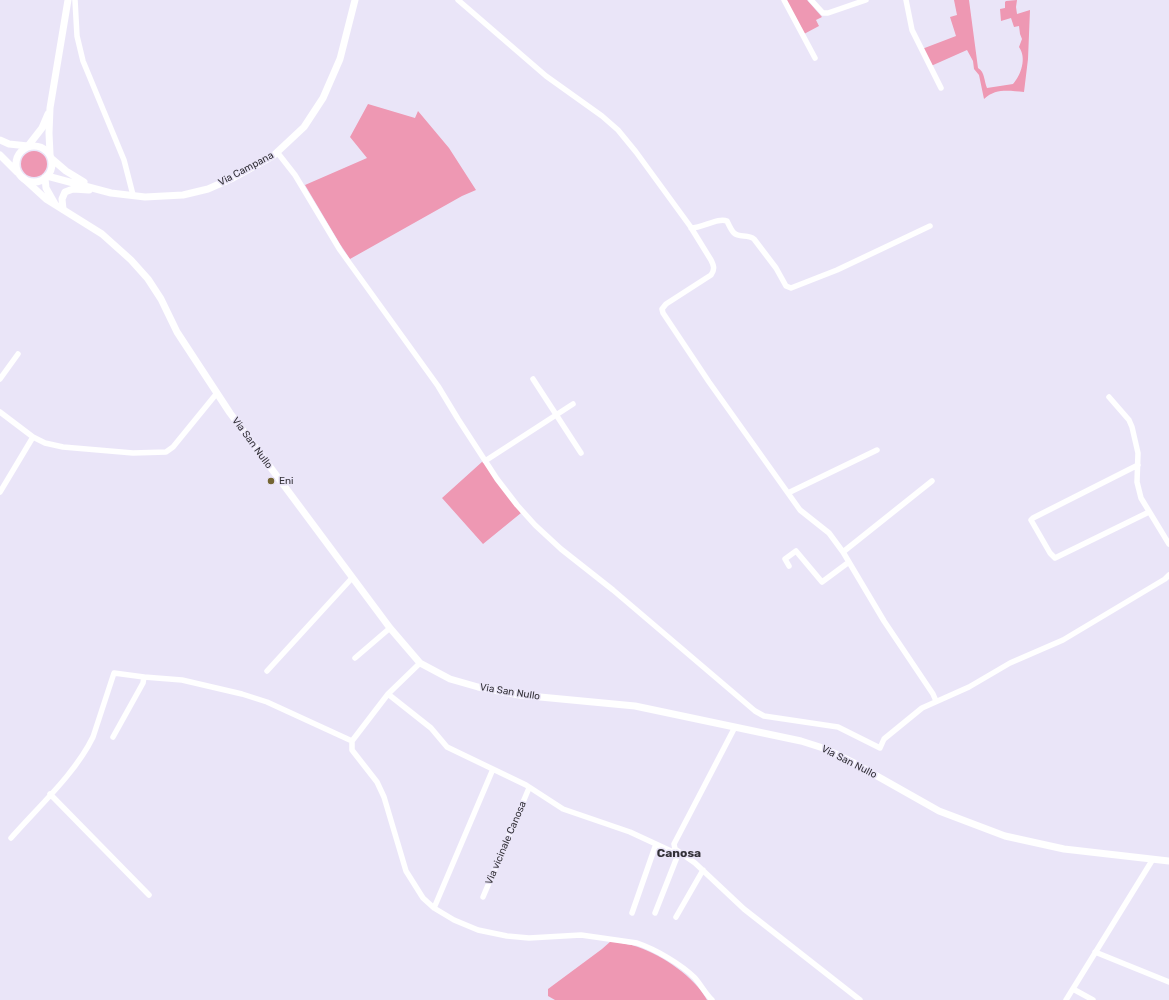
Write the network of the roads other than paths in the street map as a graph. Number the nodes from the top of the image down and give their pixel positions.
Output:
1 (68, 0) edge
2 (75, 0) edge
3 (355, 0) edge
4 (458, 0) edge
5 (784, 0) edge
6 (811, 0) edge
7 (866, 0) edge
8 (906, 0) edge
9 (815, 58) dead end
10 (940, 88) dead end
11 (50, 108) junction
12 (0, 140) edge
13 (28, 146) junction
14 (277, 152) junction
15 (0, 155) edge
16 (51, 157) junction
17 (21, 177) junction
18 (46, 177) junction
19 (91, 186) junction
20 (111, 193) junction
21 (133, 196) junction
22 (55, 204) junction
23 (63, 209) junction
24 (930, 226) dead end
25 (691, 228) junction
26 (18, 354) dead end
27 (0, 379) edge
28 (533, 379) dead end
29 (217, 393) junction
30 (1109, 397) dead end
31 (573, 404) dead end
32 (0, 412) edge
33 (556, 415) junction
34 (33, 437) junction
35 (877, 450) dead end
36 (581, 453) dead end
37 (485, 461) junction
38 (1138, 465) junction
39 (932, 481) dead end
40 (0, 492) edge
41 (788, 493) junction
42 (1149, 512) junction
43 (1169, 544) edge
44 (843, 552) junction
45 (849, 562) junction
46 (789, 566) dead end
47 (1169, 575) edge
48 (352, 578) junction
49 (390, 628) junction
50 (355, 658) dead end
51 (420, 663) junction
52 (266, 670) dead end
53 (144, 677) junction
54 (388, 694) junction
55 (936, 701) junction
56 (735, 727) junction
57 (113, 737) dead end
58 (352, 741) junction
59 (493, 769) junction
60 (529, 788) junction
61 (50, 794) junction
62 (11, 838) dead end
63 (656, 844) junction
64 (678, 852) junction
65 (1153, 859) junction
66 (1169, 861) edge
67 (703, 870) junction
68 (149, 895) dead end
69 (483, 897) dead end
70 (434, 908) junction
71 (632, 913) dead end
72 (655, 913) dead end
73 (676, 917) dead end
74 (1095, 952) junction
75 (1169, 982) edge
76 (1073, 989) junction
77 (712, 1000) edge
78 (860, 1000) edge
79 (1066, 1000) edge
80 (1093, 1000) edge

1 - 11 street
2 - 21 street
3 - 14 street, Via Campana
4 - 25 street
5 - 9 street
6 - 7 street
8 - 10 street
11 - 13 street
11 - 16 street
12 - 13 street, Via Campana
13 - 16 street, Via Campana
13 - 17 street
14 - 21 street, Via Campana
14 - 37 street
15 - 17 street, Via San Nullo
16 - 18 street
16 - 19 street, Via Campana
17 - 18 street, Via Campana
17 - 22 street, Via San Nullo
18 - 19 street, Via Campana
18 - 22 street
19 - 20 street, Via Campana
20 - 21 street, Via Campana
20 - 23 street
22 - 23 street, Via San Nullo
23 - 29 street, Via San Nullo
24 - 25 street
25 - 41 street
26 - 27 street
28 - 33 street
29 - 34 street
29 - 48 street, Via San Nullo
30 - 38 street
31 - 33 street
32 - 34 street
33 - 36 street
33 - 37 street
34 - 40 street
35 - 41 street
37 - 55 street
38 - 42 street
38 - 42 street
39 - 44 street
41 - 44 street
42 - 43 street
44 - 45 street
45 - 46 street
45 - 55 street
47 - 55 street
48 - 49 street, Via San Nullo
48 - 52 street
49 - 50 street
49 - 51 street, Via San Nullo
51 - 54 street
51 - 56 street, Via San Nullo
53 - 57 street
53 - 58 street
53 - 61 street
54 - 58 street
54 - 59 street
56 - 64 street
56 - 65 street, Via San Nullo
58 - 70 street
59 - 60 street
59 - 70 street
60 - 63 street
60 - 69 street, Via vicinale Canosa
61 - 62 street
61 - 68 street
63 - 64 street
63 - 71 street
64 - 67 street
64 - 72 street
65 - 66 street, Via San Nullo
65 - 74 street
67 - 73 street
67 - 78 street
70 - 77 street
74 - 75 street
74 - 76 street
76 - 79 street
76 - 80 street

